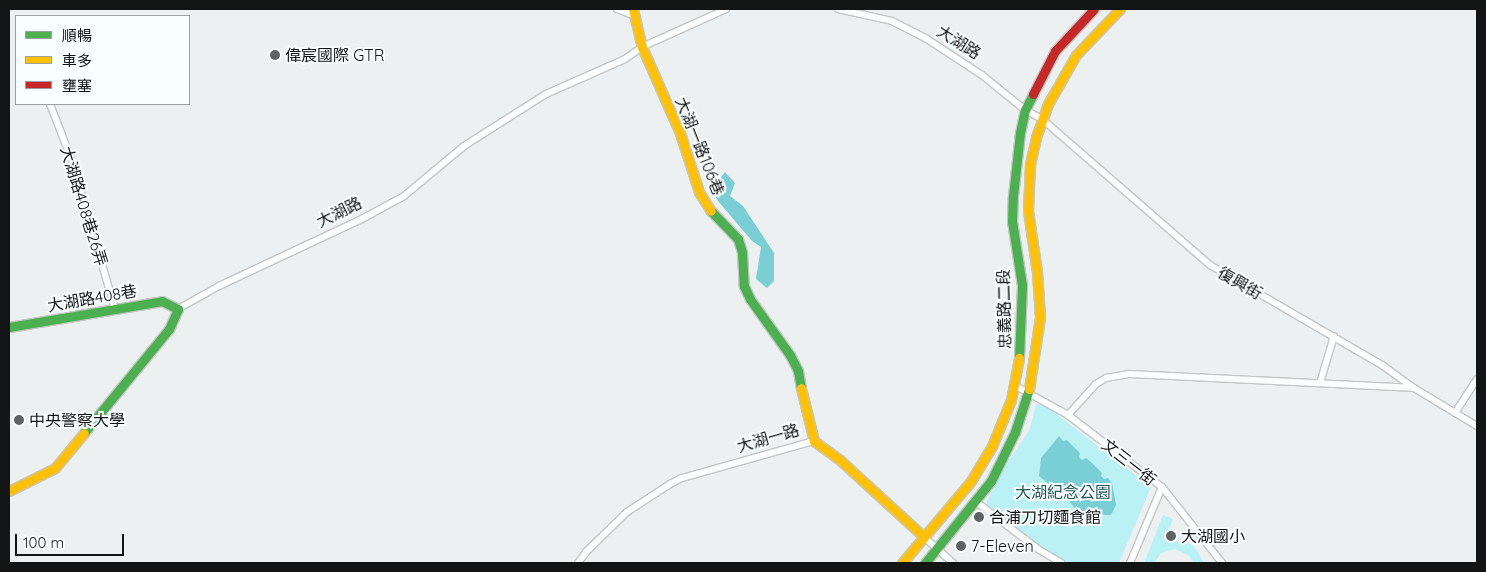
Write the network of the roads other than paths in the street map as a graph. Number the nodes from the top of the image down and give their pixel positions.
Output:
1 (617, 9) edge
2 (726, 9) edge
3 (838, 9) edge
4 (1094, 9) edge
5 (1120, 9) edge
6 (633, 12) edge
7 (642, 47) junction
8 (50, 105) edge
9 (1025, 110) junction
10 (1042, 120) junction
11 (115, 309) junction
12 (178, 309) junction
13 (9, 327) edge
14 (1334, 336) junction
15 (1477, 378) edge
16 (1320, 383) junction
17 (1014, 385) junction
18 (1414, 388) junction
19 (1028, 391) junction
20 (1455, 413) junction
21 (1068, 415) junction
22 (1477, 426) edge
23 (814, 441) junction
24 (1162, 487) junction
25 (9, 491) edge
26 (975, 502) junction
27 (924, 537) junction
28 (938, 549) junction
29 (578, 563) edge
30 (902, 563) edge
31 (925, 563) edge
32 (953, 563) edge
33 (1062, 563) edge
34 (1130, 563) edge
35 (1222, 563) edge

1 - 6 street
2 - 7 street, 大湖路
3 - 9 street, 大湖路
4 - 9 street, 忠義路二段
5 - 10 street, 忠義路二段
6 - 7 street, 大湖一路106巷
7 - 12 street, 大湖路
7 - 23 street, 大湖一路106巷
8 - 11 street, 大湖路408巷26弄
9 - 10 street, 復興街
9 - 17 street, 忠義路二段
10 - 14 street, 復興街
10 - 19 street, 忠義路二段
11 - 12 street, 大湖路408巷
11 - 13 street, 大湖路408巷
12 - 25 street
14 - 16 street
14 - 18 street, 復興街
15 - 20 street
16 - 18 street
16 - 21 street
17 - 19 street, 文三一街
17 - 27 street, 忠義路二段
18 - 20 street, 復興街
19 - 21 street, 文三一街
19 - 26 street, 忠義路二段
20 - 22 street, 復興街
21 - 24 street, 文三一街
23 - 27 street, 大湖一路
23 - 29 street, 大湖一路
24 - 34 street
24 - 35 street, 文三一街
26 - 28 street, 忠義路二段
26 - 33 street
27 - 28 street, 大湖一路
27 - 30 street, 忠義路二段
28 - 31 street, 忠義路二段
28 - 32 street, 大湖一路

